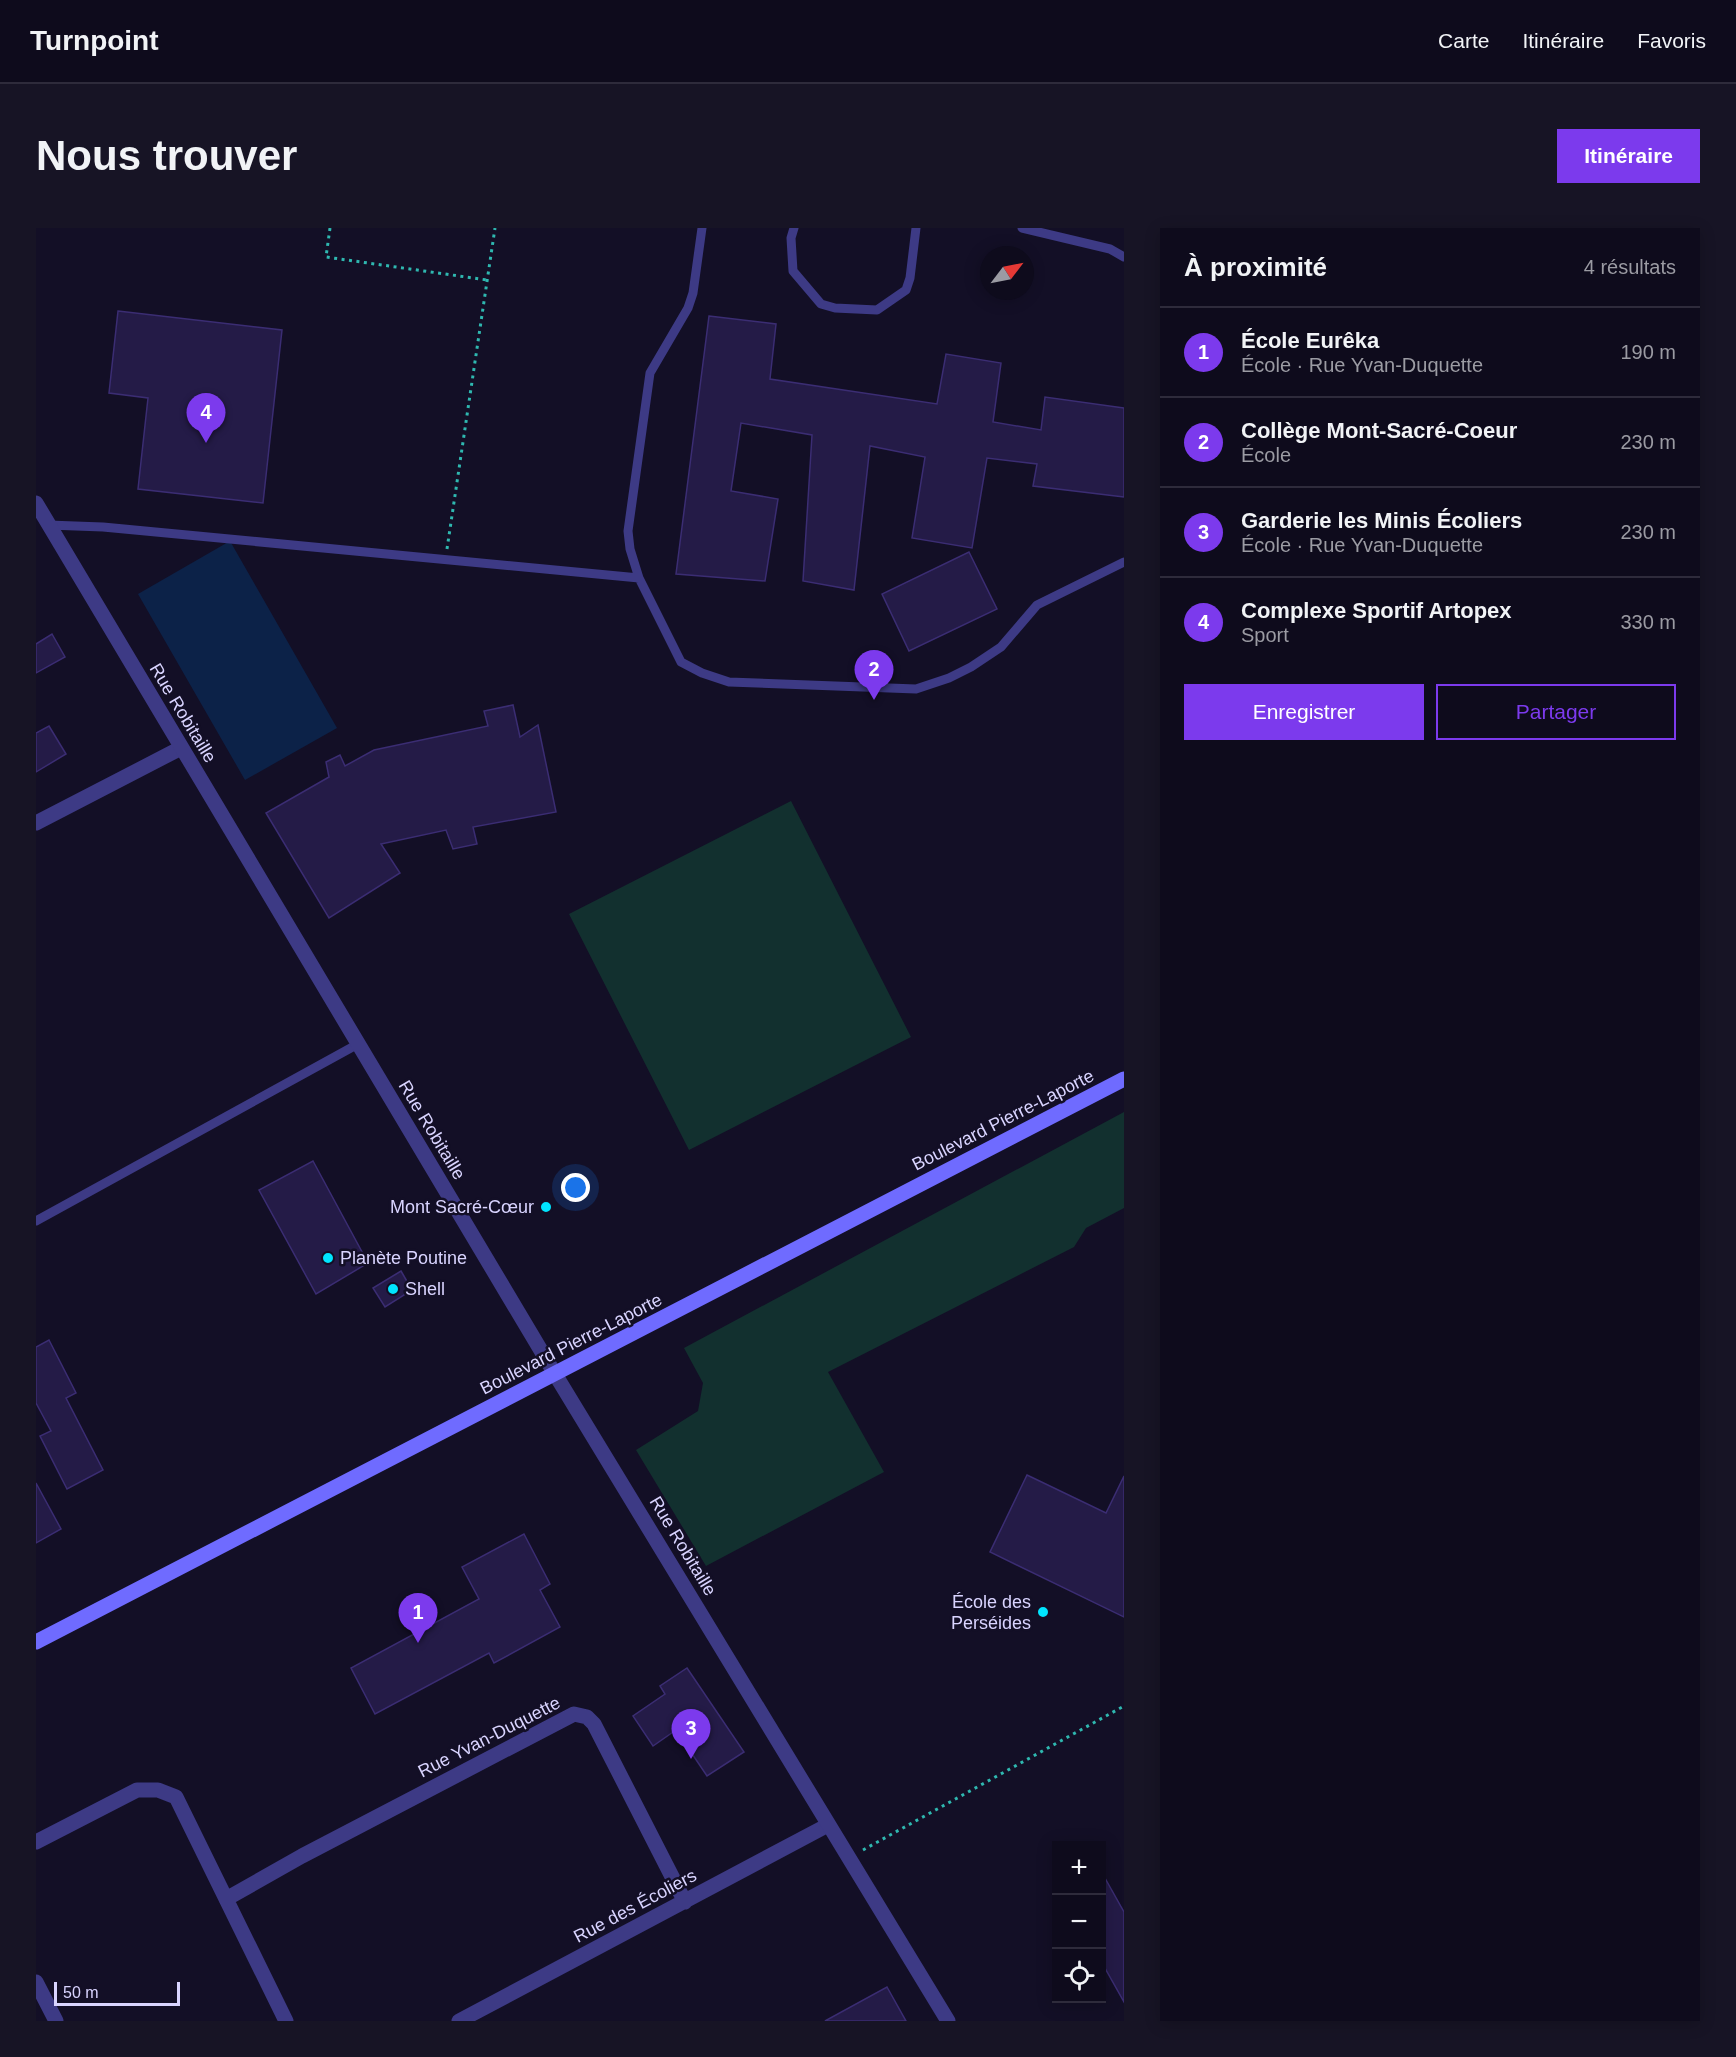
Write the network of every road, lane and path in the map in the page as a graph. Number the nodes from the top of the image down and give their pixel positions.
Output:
1 (330, 228) edge
2 (495, 228) edge
3 (702, 228) edge
4 (794, 228) edge
5 (916, 228) edge
6 (1022, 228) edge
7 (1124, 257) edge
8 (487, 280) junction
9 (36, 503) edge
10 (48, 525) junction
11 (446, 560) junction
12 (1124, 562) edge
13 (639, 578) junction
14 (181, 748) junction
15 (36, 823) edge
16 (358, 1044) junction
17 (1124, 1079) edge
18 (36, 1221) edge
19 (555, 1374) junction
20 (36, 1642) edge
21 (1124, 1706) edge
22 (828, 1825) junction
23 (36, 1842) edge
24 (849, 1858) junction
25 (226, 1899) junction
26 (685, 1902) junction
27 (36, 1982) edge
28 (56, 2021) edge
29 (286, 2021) edge
30 (459, 2021) edge
31 (948, 2021) edge

1 - 8 path
2 - 8 path
3 - 13 lane
4 - 5 lane
6 - 7 lane
8 - 11 path
9 - 10 street, Rue Robitaille
10 - 11 lane
10 - 14 street, Rue Robitaille
11 - 13 lane
12 - 13 lane
14 - 15 street
14 - 16 street, Rue Robitaille
16 - 18 lane
16 - 19 street, Rue Robitaille
17 - 19 main road, Boulevard Pierre-Laporte
19 - 20 main road, Boulevard Pierre-Laporte
19 - 22 street, Rue Robitaille
21 - 24 path
22 - 24 street, Rue Robitaille
22 - 26 street, Rue des Écoliers
23 - 25 street
24 - 31 street, Rue Robitaille
25 - 26 street, Rue Yvan-Duquette
25 - 29 street
26 - 30 street, Rue des Écoliers
27 - 28 street

